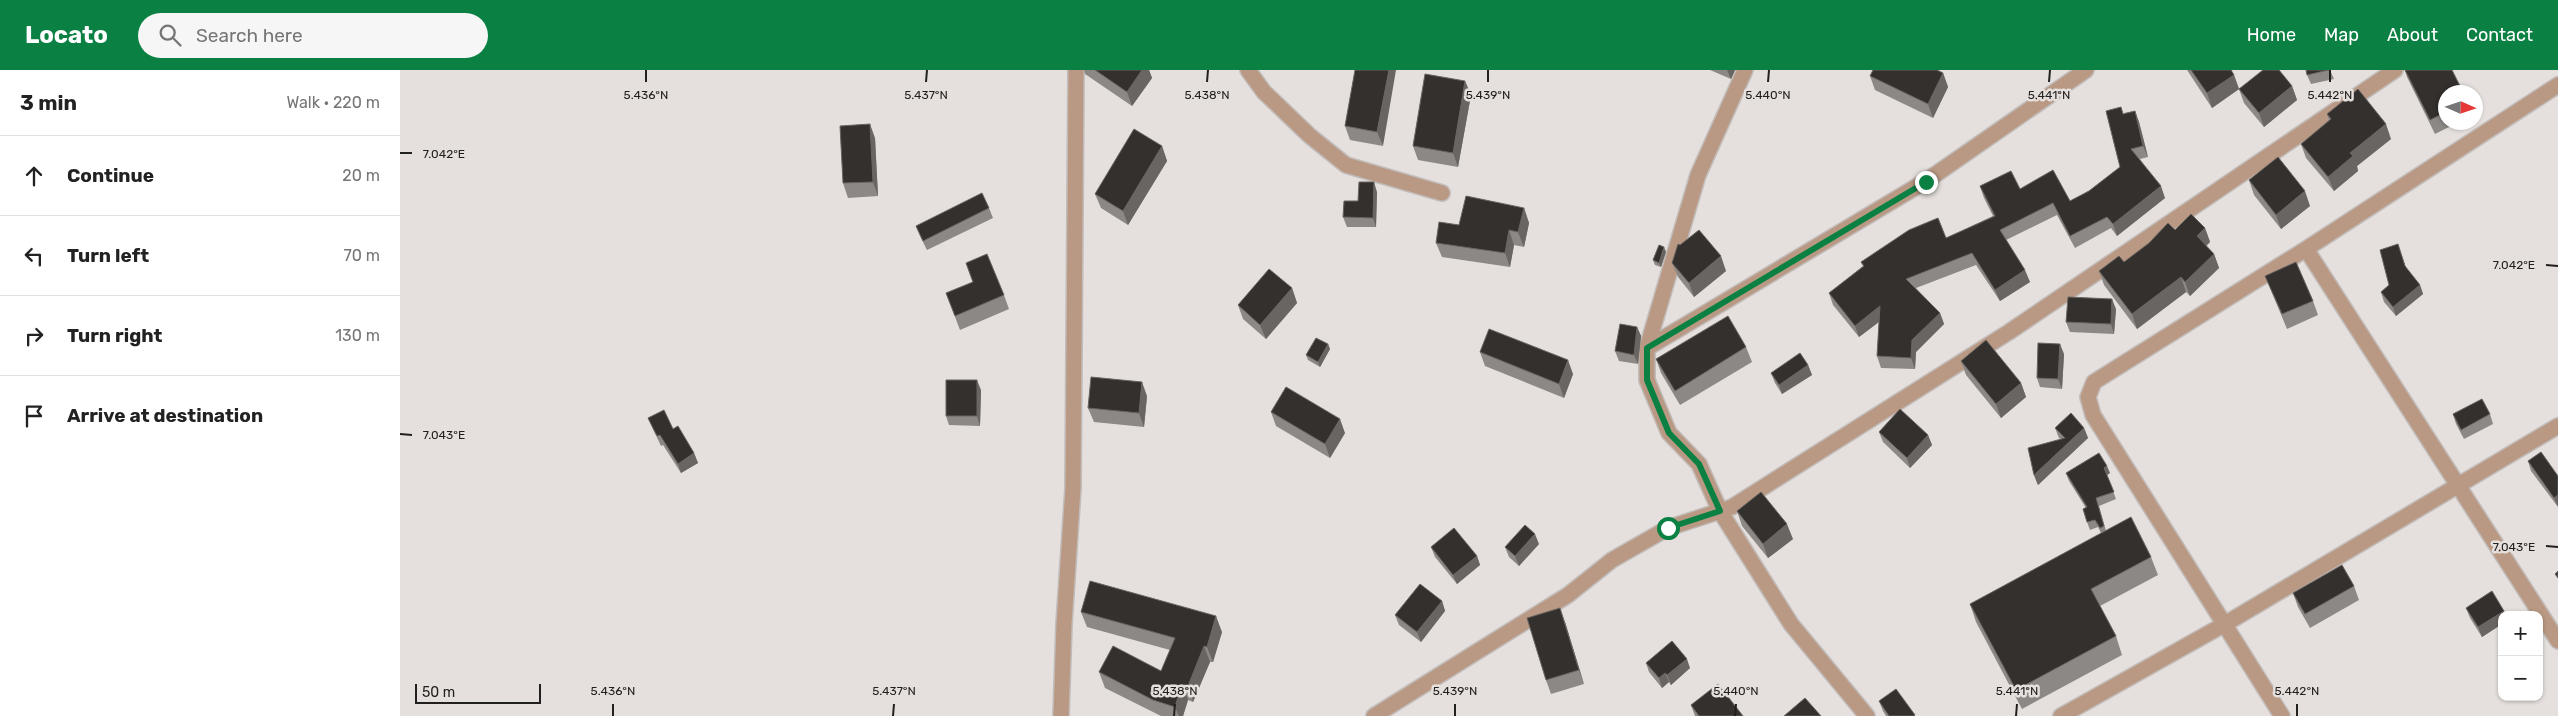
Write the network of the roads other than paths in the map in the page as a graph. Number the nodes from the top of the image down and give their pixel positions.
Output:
1 (1076, 70) edge
2 (1248, 70) edge
3 (1745, 70) edge
4 (2086, 70) edge
5 (2394, 70) edge
6 (2558, 84) edge
7 (1442, 193) dead end
8 (2306, 249) junction
9 (1647, 348) junction
10 (2558, 426) edge
11 (2458, 486) junction
12 (1720, 511) junction
13 (2225, 624) junction
14 (2558, 640) edge
15 (1061, 716) edge
16 (1374, 716) edge
17 (1867, 716) edge
18 (2061, 716) edge
19 (2282, 716) edge

1 - 15 street
2 - 7 street
3 - 9 street
4 - 9 street
5 - 12 street
6 - 8 street
8 - 11 street
8 - 13 street
9 - 12 street
10 - 11 street
11 - 13 street
11 - 14 street
12 - 16 street
12 - 17 street
13 - 18 street
13 - 19 street

